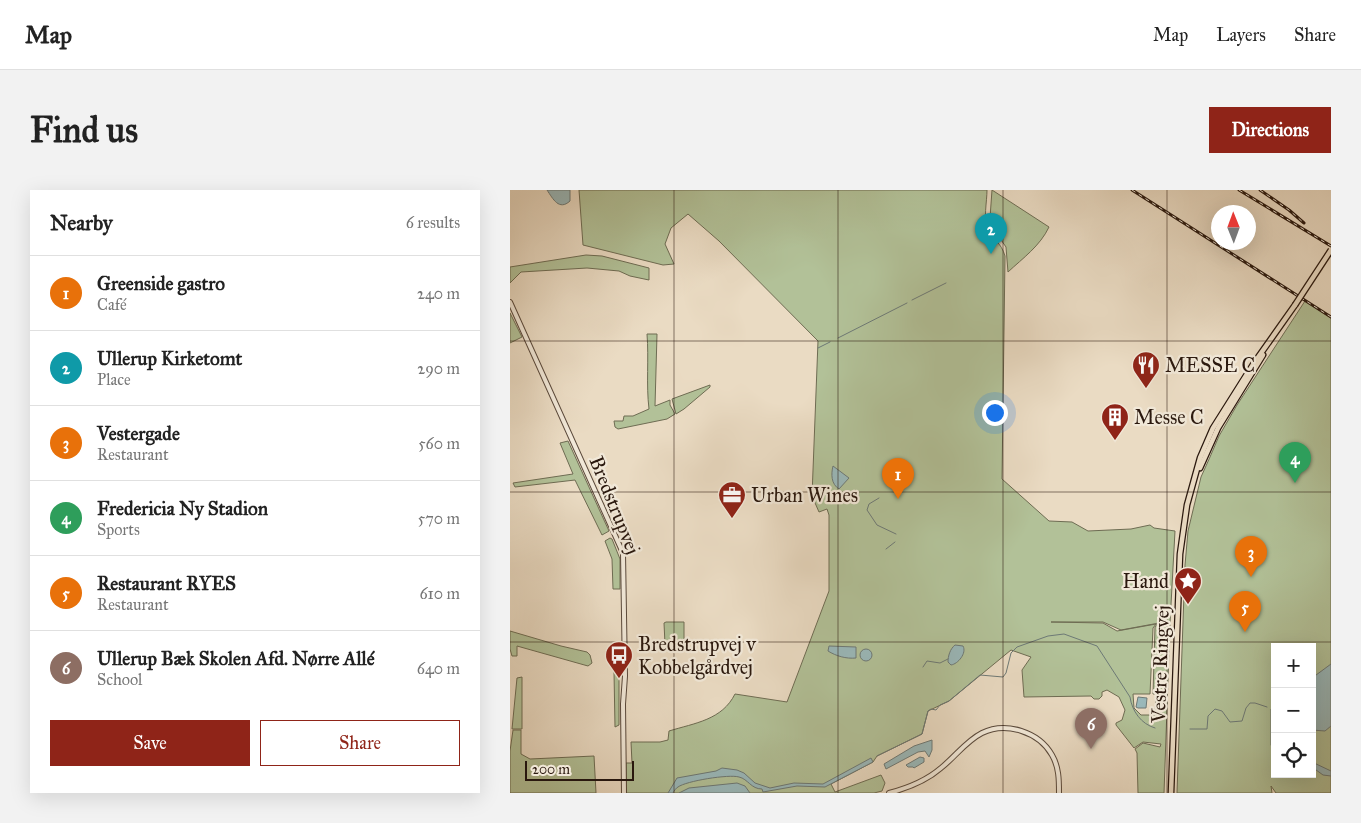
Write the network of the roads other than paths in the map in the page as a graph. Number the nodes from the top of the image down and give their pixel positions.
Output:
1 (1331, 250) edge
2 (510, 302) edge
3 (624, 793) edge
4 (889, 793) edge
5 (1059, 793) edge
6 (1171, 793) edge

1 - 6 main road, Vestre Ringvej, bridge
2 - 3 street, Bredstrupvej
4 - 5 street

